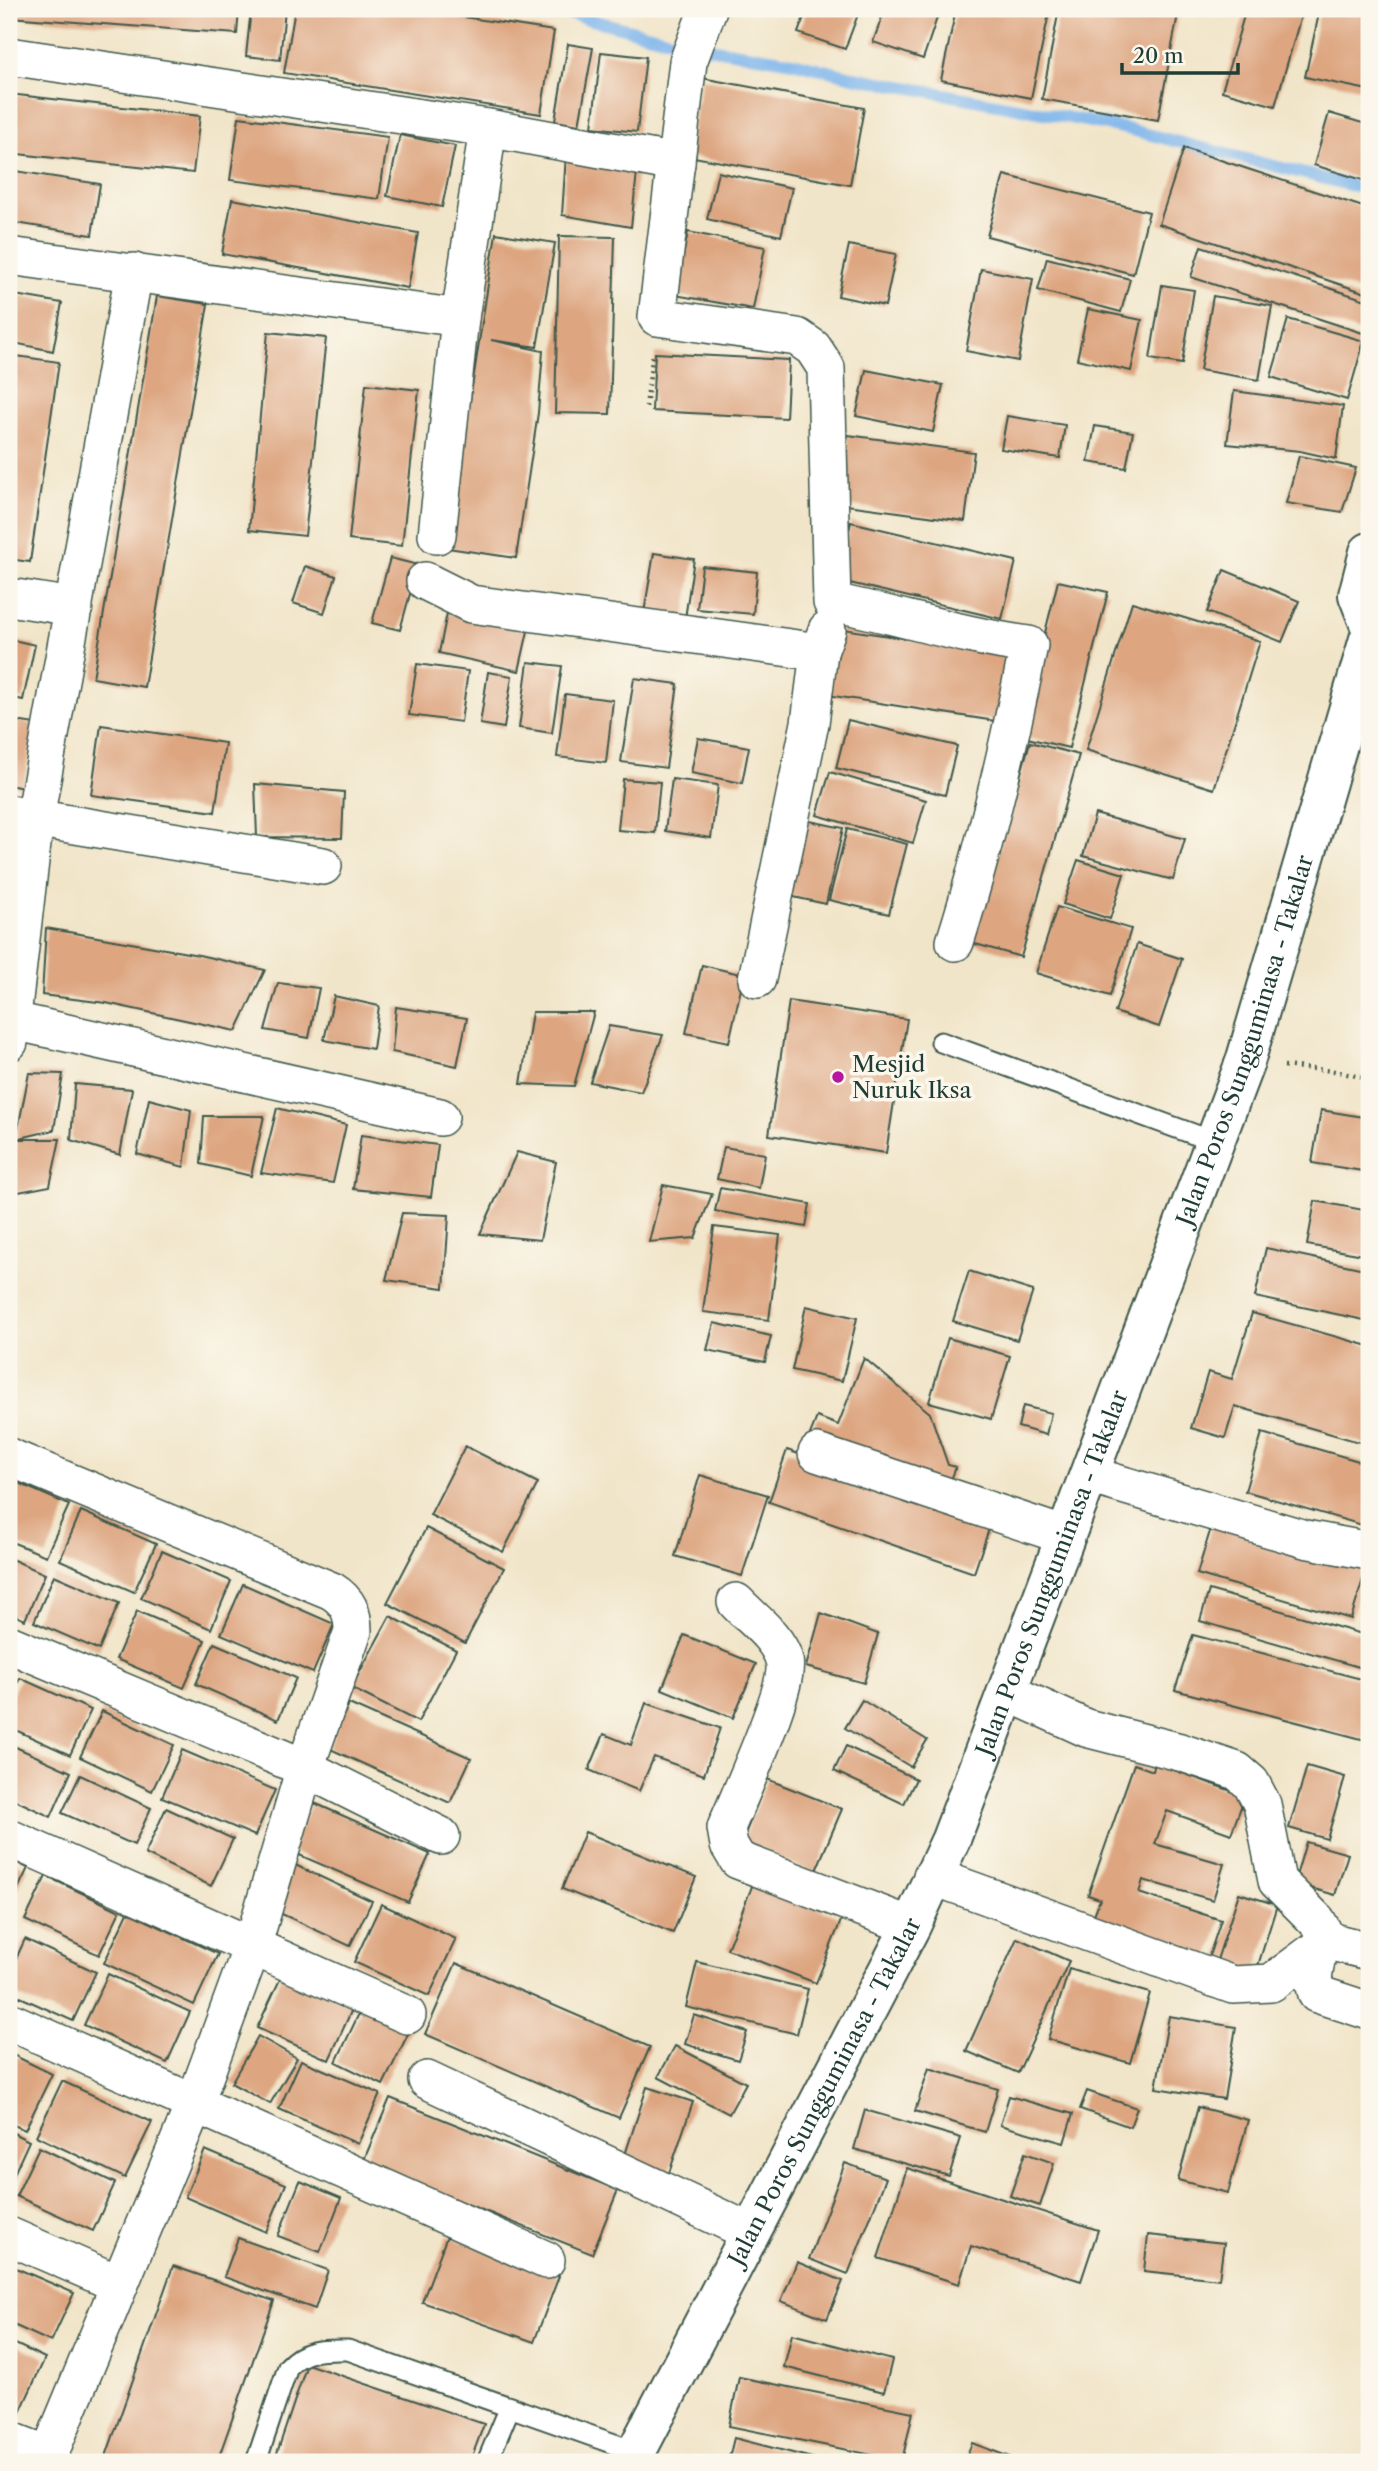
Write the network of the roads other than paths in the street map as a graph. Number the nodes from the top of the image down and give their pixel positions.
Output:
1 (698, 36) edge
2 (9, 56) edge
3 (488, 128) junction
4 (676, 163) junction
5 (9, 256) edge
6 (134, 272) junction
7 (460, 318) junction
8 (438, 535) dead end
9 (1369, 552) edge
10 (425, 581) dead end
11 (9, 597) edge
12 (832, 601) junction
13 (74, 607) junction
14 (1369, 623) edge
15 (1369, 639) edge
16 (819, 652) junction
17 (22, 816) edge
18 (323, 866) dead end
19 (955, 942) dead end
20 (757, 979) dead end
21 (9, 1027) edge
22 (941, 1042) dead end
23 (440, 1117) dead end
24 (1215, 1142) junction
25 (817, 1453) dead end
26 (9, 1457) edge
27 (1089, 1475) junction
28 (1066, 1536) junction
29 (1369, 1551) edge
30 (736, 1602) dead end
31 (9, 1644) edge
32 (1007, 1692) junction
33 (305, 1768) junction
34 (442, 1836) dead end
35 (9, 1838) edge
36 (932, 1876) junction
37 (911, 1926) junction
38 (1323, 1945) junction
39 (253, 1947) junction
40 (1369, 1951) edge
41 (1369, 2011) edge
42 (407, 2015) dead end
43 (9, 2021) edge
44 (427, 2080) dead end
45 (194, 2105) junction
46 (750, 2232) junction
47 (9, 2236) edge
48 (546, 2260) dead end
49 (119, 2284) junction
50 (510, 2407) junction
51 (9, 2440) edge
52 (634, 2457) edge
53 (48, 2459) edge
54 (256, 2462) edge
55 (487, 2462) edge

1 - 4 street
2 - 3 street
3 - 4 street
3 - 7 street
4 - 12 street
5 - 6 street
6 - 7 street
6 - 13 street
7 - 8 street
9 - 14 highway
10 - 16 street
11 - 13 street
12 - 16 street
12 - 19 street
13 - 17 street
15 - 24 highway, Jalan Poros Sungguminasa - Takalar
16 - 20 street
17 - 18 street
17 - 21 street
21 - 23 street
22 - 24 lane
24 - 27 highway, Jalan Poros Sungguminasa - Takalar
25 - 28 street
26 - 33 street
27 - 28 highway, Jalan Poros Sungguminasa - Takalar
27 - 29 street
28 - 32 highway, Jalan Poros Sungguminasa - Takalar
30 - 37 street
31 - 33 street
32 - 36 highway, Jalan Poros Sungguminasa - Takalar
32 - 38 street
33 - 34 street
33 - 39 street
35 - 39 street
36 - 37 highway, Jalan Poros Sungguminasa - Takalar
36 - 38 street
37 - 46 highway, Jalan Poros Sungguminasa - Takalar
38 - 40 street
38 - 41 street
39 - 42 street
39 - 45 street
43 - 45 street
44 - 46 street
45 - 48 street
45 - 49 street
46 - 52 highway, Jalan Poros Sungguminasa - Takalar
47 - 49 street
49 - 53 street
50 - 52 lane
50 - 54 lane
50 - 55 lane
51 - 53 street

